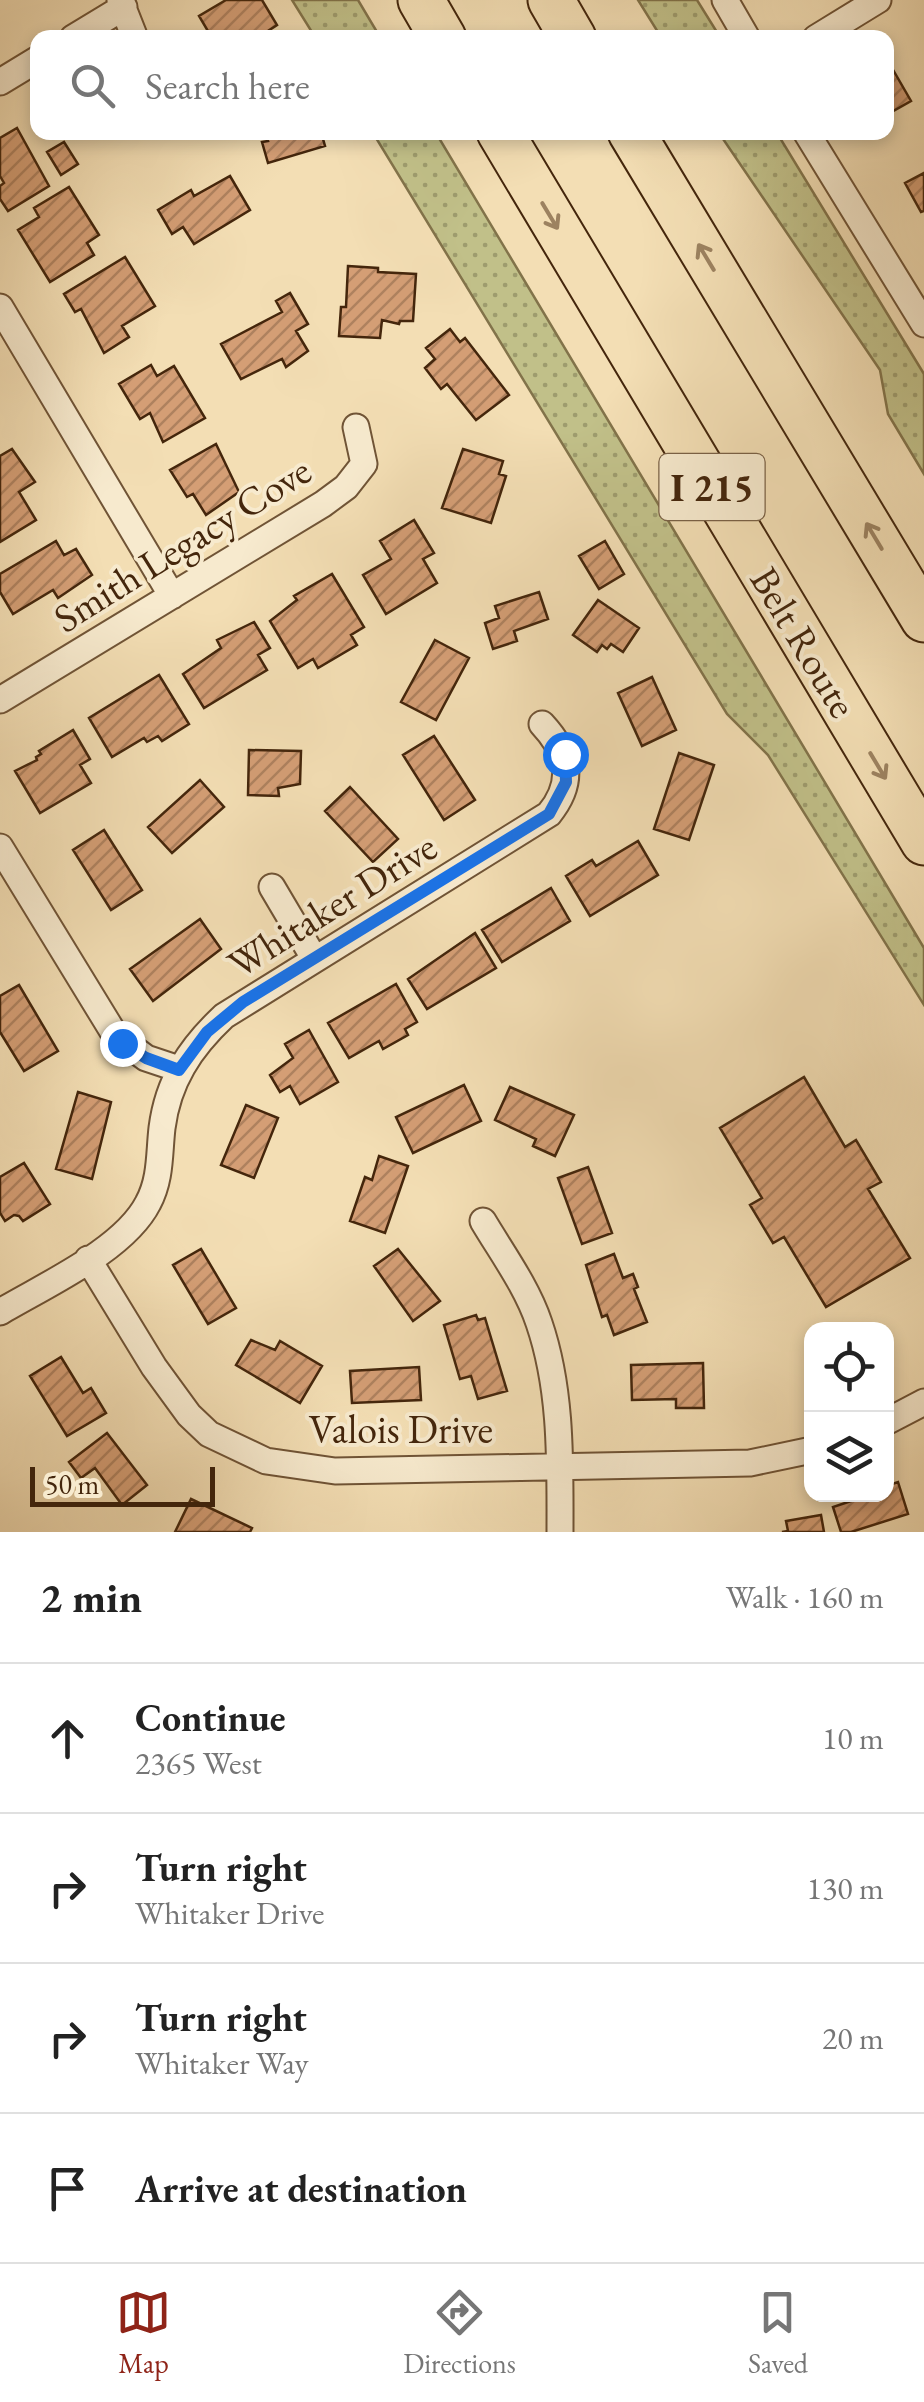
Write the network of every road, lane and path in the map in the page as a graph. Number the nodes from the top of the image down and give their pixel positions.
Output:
1 (421, 0) edge
2 (551, 0) edge
3 (724, 0) edge
4 (878, 0) edge
5 (122, 3) edge
6 (84, 30) edge
7 (132, 30) edge
8 (438, 30) edge
9 (569, 30) edge
10 (743, 30) edge
11 (829, 30) edge
12 (30, 64) edge
13 (0, 82) edge
14 (505, 140) edge
15 (636, 140) edge
16 (812, 140) edge
17 (916, 292) edge
18 (0, 307) edge
19 (924, 324) edge
20 (356, 427) dead end
21 (172, 596) junction
22 (924, 619) edge
23 (0, 700) edge
24 (542, 724) dead end
25 (924, 842) edge
26 (0, 847) edge
27 (272, 887) dead end
28 (314, 958) junction
29 (179, 1070) junction
30 (482, 1221) dead end
31 (88, 1259) junction
32 (0, 1312) edge
33 (924, 1402) edge
34 (894, 1418) edge
35 (804, 1452) edge
36 (560, 1466) junction
37 (560, 1532) edge

1 - 8 highway
2 - 9 highway
3 - 10 street
4 - 11 street
5 - 6 street
5 - 7 street
12 - 13 street
14 -> 25 highway, Belt Route / I 215
22 -> 15 highway, I 215
16 - 17 street
17 - 19 street
18 - 21 street
20 - 21 street, Smith Legacy Cove
21 - 23 street, Smith Legacy Cove
24 - 28 street, Whitaker Drive
26 - 29 street
27 - 28 street
28 - 29 street, Whitaker Drive
29 - 31 street, Whitaker Drive
30 - 36 street
31 - 32 street, Whitaker Drive
31 - 36 street, Valois Drive
33 - 34 street
35 - 36 street, Valois Drive
36 - 37 street

